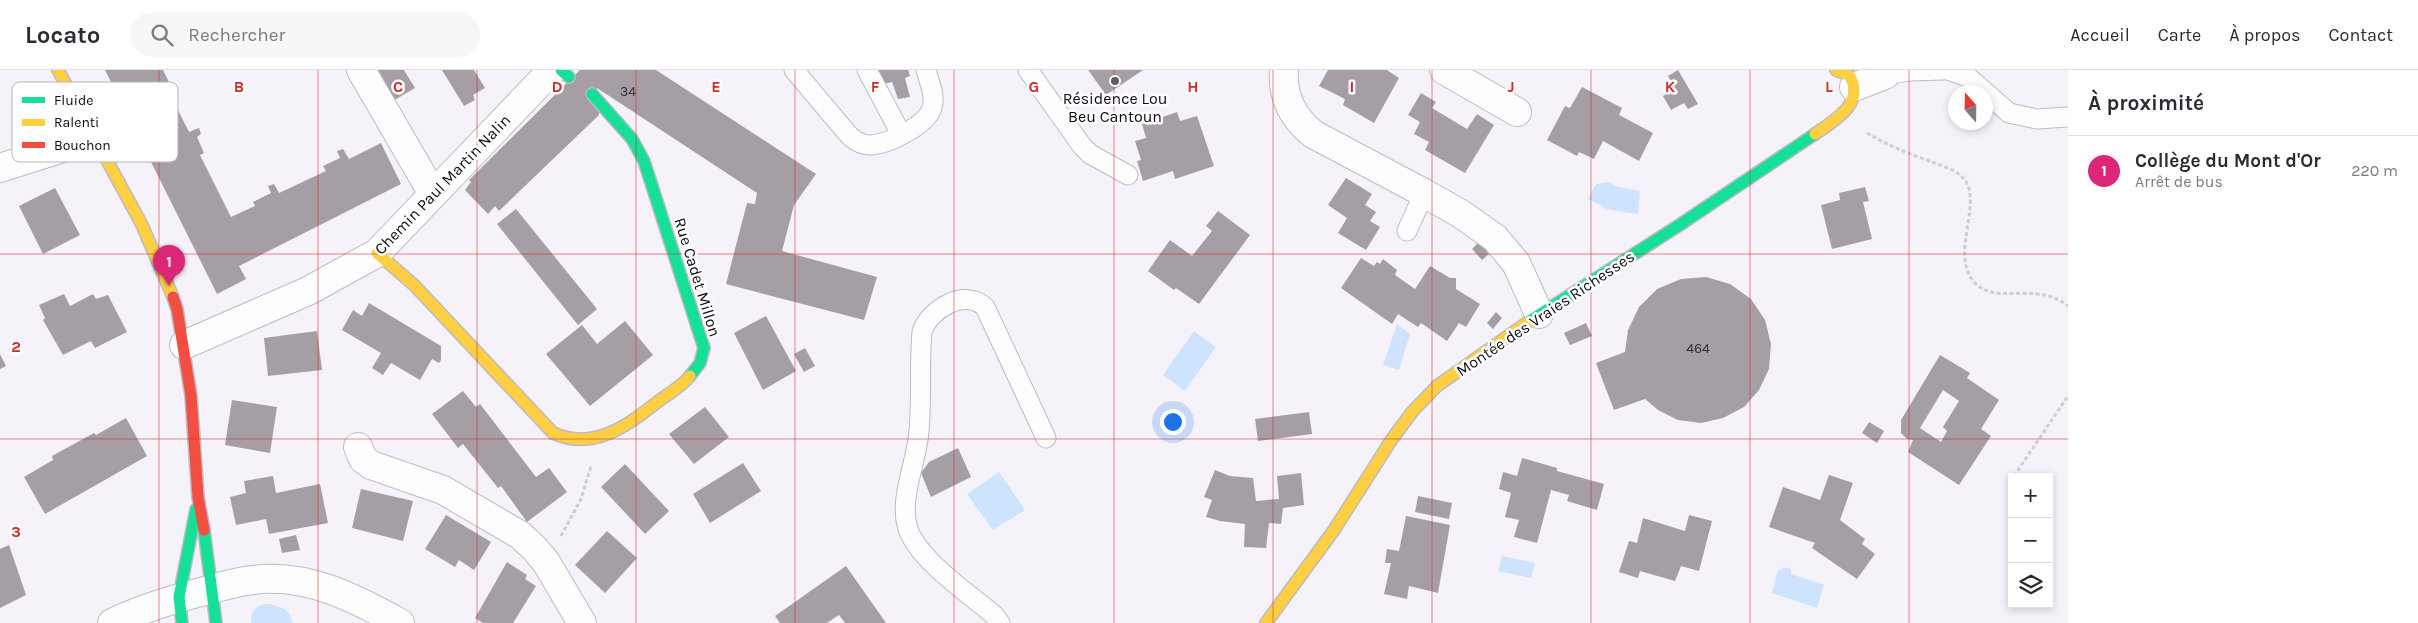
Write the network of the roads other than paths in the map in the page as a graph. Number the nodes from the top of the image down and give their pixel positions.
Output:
1 (58, 70) edge
2 (361, 70) edge
3 (794, 70) edge
4 (867, 70) edge
5 (926, 70) edge
6 (1028, 70) edge
7 (1284, 70) edge
8 (1444, 70) edge
9 (1943, 70) edge
10 (1948, 70) edge
11 (561, 72) edge
12 (1885, 75) joint
13 (1845, 78) edge
14 (65, 82) edge
15 (592, 94) dead end
16 (1516, 112) dead end
17 (2068, 117) edge
18 (901, 134) junction
19 (19, 162) edge
20 (107, 162) edge
21 (0, 168) edge
22 (1128, 175) dead end
23 (1424, 193) junction
24 (434, 194) junction
25 (1407, 231) dead end
26 (377, 253) junction
27 (1539, 314) junction
28 (184, 345) junction
29 (1046, 438) dead end
30 (358, 447) dead end
31 (198, 497) junction
32 (213, 589) junction
33 (180, 610) edge
34 (112, 623) edge
35 (216, 623) edge
36 (400, 623) edge
37 (582, 623) edge
38 (1000, 623) edge
39 (1266, 623) edge

1 - 14 street
2 - 24 street
3 - 18 lane
4 - 18 lane
5 - 18 lane
6 - 22 lane
7 - 23 street
8 - 16 street
9 - 12 lane
10 - 17 lane
11 - 24 street, Chemin Paul Martin Nalin
12 - 13 street, Montée des Vraies Richesses
13 - 27 street, Montée des Vraies Richesses
15 - 26 street, Rue Cadet Millon
19 - 21 street
20 - 28 street
23 - 25 lane
23 - 27 street
24 - 26 street, Chemin Paul Martin Nalin
26 - 28 street, Chemin Paul Martin Nalin
27 - 39 street, Montée des Vraies Richesses
28 - 31 street
29 - 38 lane
30 - 37 street
31 - 32 street
31 - 33 street
32 - 33 street
32 - 35 street
32 - 36 street
33 - 34 street

